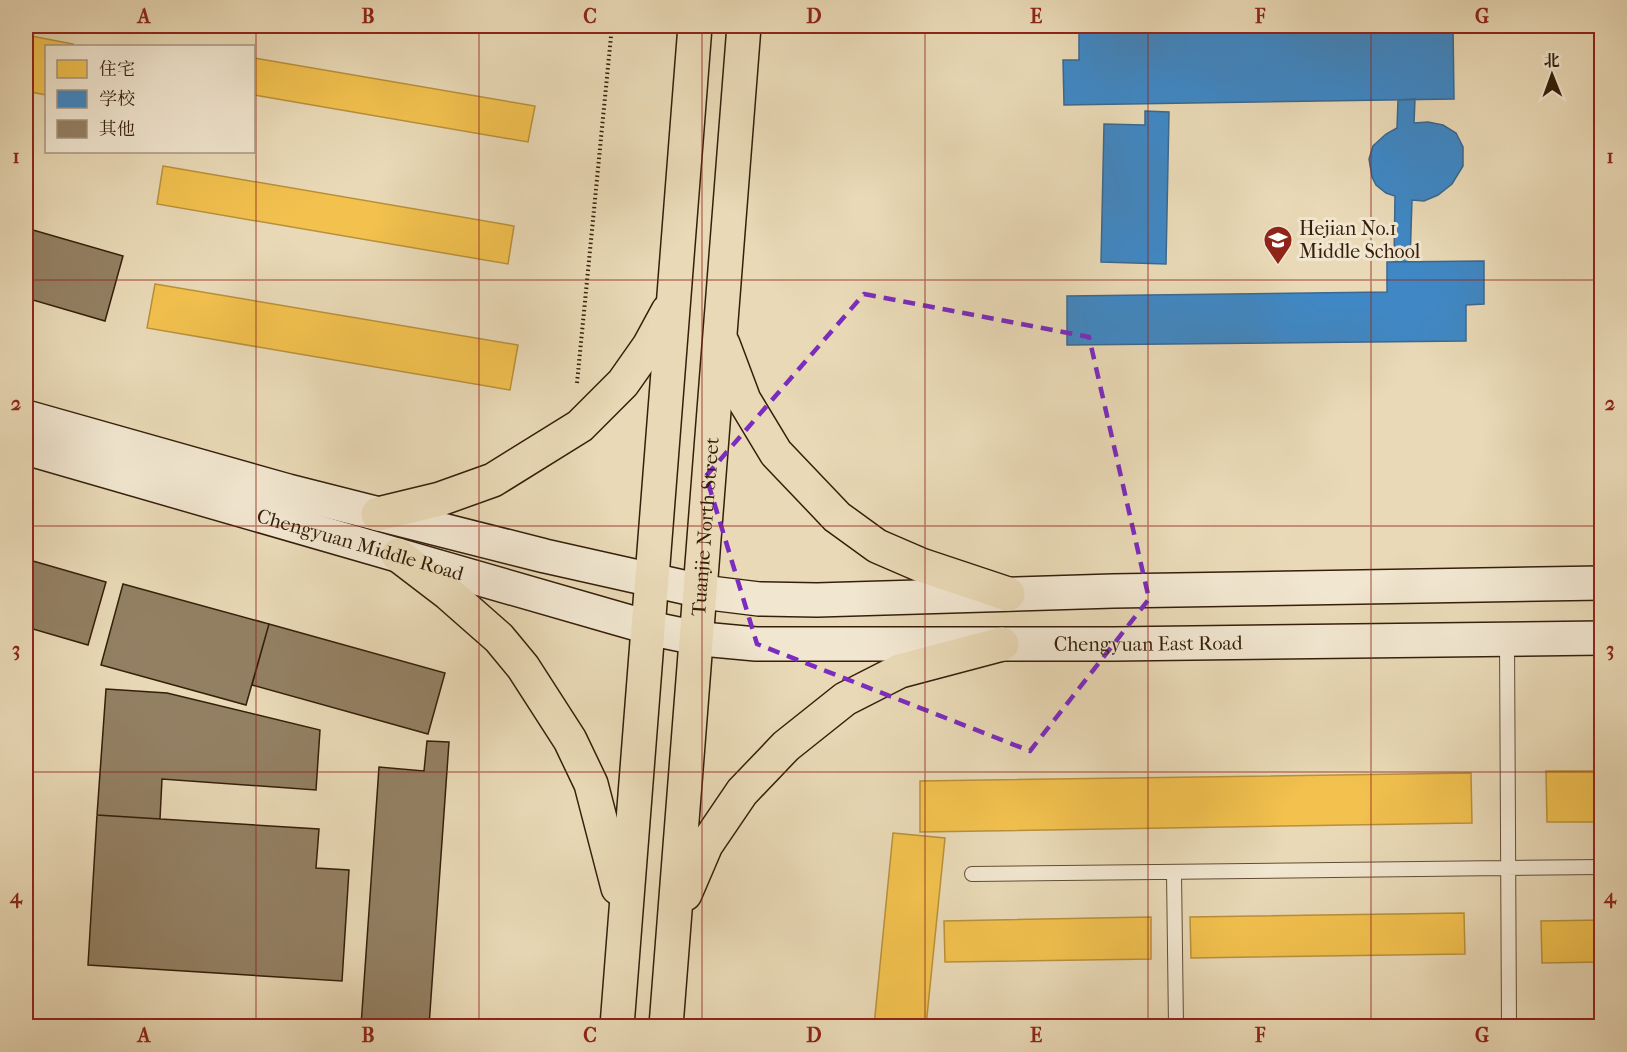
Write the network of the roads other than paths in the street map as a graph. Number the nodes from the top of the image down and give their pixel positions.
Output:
1 (695, 26) edge
2 (744, 26) edge
3 (674, 298) junction
4 (720, 334) junction
5 (26, 417) edge
6 (26, 448) edge
7 (378, 514) junction
8 (398, 555) junction
9 (652, 580) junction
10 (1602, 583) edge
11 (700, 590) junction
12 (1008, 594) junction
13 (648, 627) junction
14 (696, 638) junction
15 (1602, 638) edge
16 (1507, 639) junction
17 (1002, 644) junction
18 (1602, 867) edge
19 (1509, 868) junction
20 (1174, 872) junction
21 (972, 874) dead end
22 (674, 921) junction
23 (625, 923) junction
24 (617, 1026) edge
25 (666, 1026) edge
26 (1176, 1026) edge
27 (1509, 1026) edge

1 - 3 highway
2 - 4 highway, Tuanjie North Street
3 - 7 highway
3 - 9 highway
4 - 11 highway, Tuanjie North Street
4 - 12 highway
5 - 7 main road, Chengyuan Middle Road
6 - 8 main road, Chengyuan Middle Road
7 - 9 main road, Chengyuan Middle Road
8 - 13 main road, Chengyuan Middle Road
8 - 23 highway
9 - 11 main road, Chengyuan Middle Road
9 - 13 highway
10 - 12 main road
11 - 12 main road
11 - 14 highway, Tuanjie North Street
13 - 14 main road, Chengyuan Middle Road
13 - 23 highway
14 - 17 main road, Chengyuan East Road
14 - 22 highway, Tuanjie North Street
15 - 16 main road, Chengyuan East Road
16 - 17 main road, Chengyuan East Road
16 - 19 lane
17 - 22 highway
18 - 19 lane
19 - 20 lane
19 - 27 lane
20 - 21 lane
20 - 26 lane
22 - 25 highway, Tuanjie North Street
23 - 24 highway

